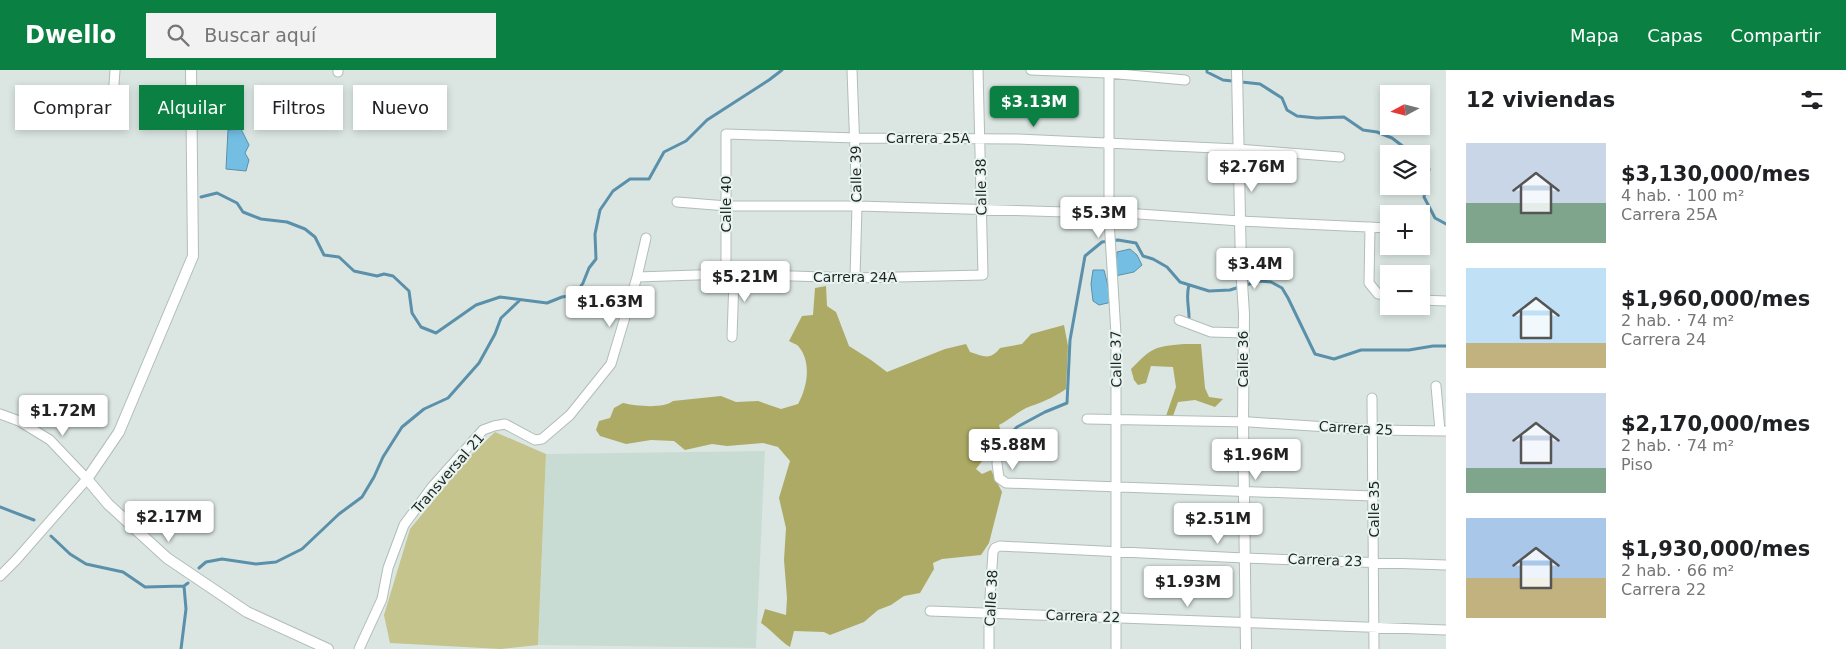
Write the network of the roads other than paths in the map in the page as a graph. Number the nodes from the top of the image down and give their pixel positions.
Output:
1 (115, 70) edge
2 (191, 70) edge
3 (852, 70) edge
4 (978, 70) edge
5 (1031, 70) edge
6 (1237, 70) edge
7 (1108, 71) edge
8 (1185, 80) dead end
9 (114, 85) edge
10 (726, 134) joint
11 (856, 138) junction
12 (980, 138) junction
13 (1109, 143) junction
14 (1238, 149) junction
15 (1340, 157) dead end
16 (677, 202) dead end
17 (727, 206) junction
18 (857, 206) junction
19 (981, 209) junction
20 (1110, 216) junction
21 (1240, 221) junction
22 (1370, 227) junction
23 (1380, 228) edge
24 (646, 238) dead end
25 (729, 274) junction
26 (983, 275) joint
27 (637, 277) junction
28 (855, 278) junction
29 (1380, 294) edge
30 (1430, 300) edge
31 (1446, 301) edge
32 (1179, 320) dead end
33 (1244, 334) junction
34 (732, 337) dead end
35 (1436, 386) dead end
36 (1372, 398) dead end
37 (0, 414) edge
38 (1086, 419) dead end
39 (1117, 420) junction
40 (1243, 422) junction
41 (1374, 430) junction
42 (1443, 431) edge
43 (997, 463) dead end
44 (87, 479) junction
45 (1117, 487) junction
46 (1244, 491) junction
47 (1373, 496) junction
48 (996, 548) joint
49 (1116, 552) junction
50 (1244, 558) junction
51 (1374, 562) junction
52 (1446, 565) edge
53 (0, 576) edge
54 (930, 611) dead end
55 (989, 612) junction
56 (1117, 617) junction
57 (1245, 622) junction
58 (1375, 627) junction
59 (1446, 630) edge
60 (331, 648) edge
61 (358, 649) edge
62 (989, 649) edge
63 (1116, 649) edge
64 (1246, 649) edge
65 (1374, 649) edge

1 - 9 street
2 - 44 street
3 - 11 street, Calle 39
4 - 12 street, Calle 38
5 - 7 street
6 - 14 street, Calle 36
7 - 8 street
7 - 13 street, Calle 37
10 - 11 street, Carrera 25A
10 - 17 street, Calle 40
11 - 12 street, Carrera 25A
11 - 18 street, Calle 39
12 - 13 street, Carrera 25A
12 - 19 street, Calle 38
13 - 14 street, Carrera 25A
13 - 20 street, Calle 37
14 - 15 street, Carrera 25A
14 - 21 street, Calle 36
16 - 17 street
17 - 18 street
17 - 25 street, Calle 40
18 - 19 street
18 - 28 street, Calle 39
19 - 20 street
19 - 26 street, Calle 38
20 - 21 street
20 - 39 street, Calle 37
21 - 22 street
21 - 33 street, Calle 36
22 - 23 street
22 - 29 street
24 - 27 street, Transversal 21
25 - 27 street, Carrera 24A
25 - 28 street, Carrera 24A
25 - 34 street, Calle 40
26 - 28 street, Carrera 24A
27 - 61 street, Transversal 21
30 - 31 street
32 - 33 street
33 - 40 street, Calle 36
35 - 42 street
36 - 41 street, Calle 35
37 - 44 street
38 - 39 street, Carrera 25
39 - 40 street, Carrera 25
39 - 45 street, Calle 37
40 - 41 street, Carrera 25
40 - 46 street, Calle 36
41 - 42 street, Carrera 25
41 - 47 street, Calle 35
43 - 45 street
44 - 53 street
44 - 60 street
45 - 46 street
45 - 49 street, Calle 37
46 - 47 street
46 - 50 street, Calle 36
47 - 51 street, Calle 35
48 - 49 street, Carrera 23
48 - 55 street, Calle 38
49 - 50 street, Carrera 23
49 - 56 street, Calle 37
50 - 51 street, Carrera 23
50 - 57 street, Calle 36
51 - 52 street, Carrera 23
51 - 58 street, Calle 35
54 - 55 street, Carrera 22
55 - 56 street, Carrera 22
55 - 62 street, Calle 38
56 - 57 street, Carrera 22
56 - 63 street, Calle 37
57 - 58 street, Carrera 22
57 - 64 street, Calle 36
58 - 59 street, Carrera 22
58 - 65 street, Calle 35

